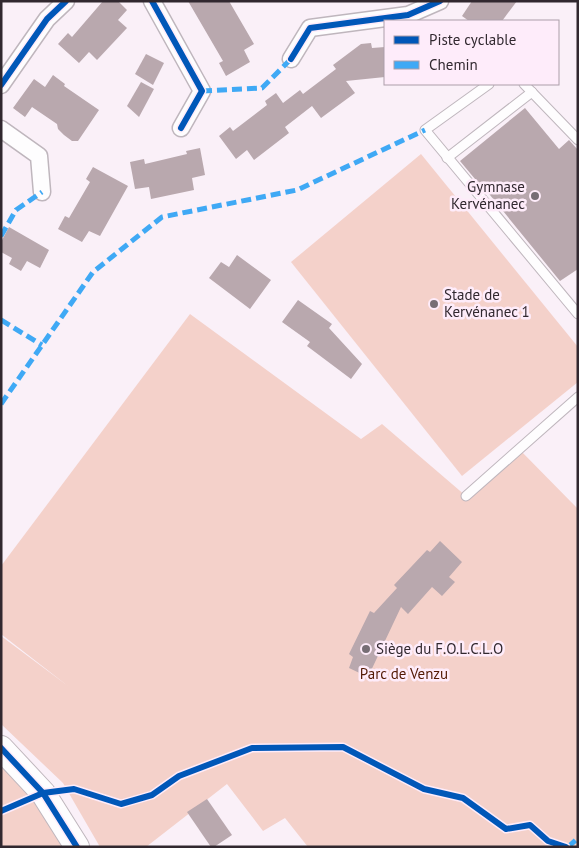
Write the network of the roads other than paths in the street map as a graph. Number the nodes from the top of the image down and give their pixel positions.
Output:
1 (66, 1) edge
2 (152, 1) edge
3 (440, 1) edge
4 (291, 59) dead end
5 (1, 85) edge
6 (488, 85) edge
7 (525, 85) edge
8 (532, 92) junction
9 (181, 128) dead end
10 (1, 129) edge
11 (578, 140) edge
12 (447, 158) junction
13 (42, 192) dead end
14 (578, 314) edge
15 (578, 398) edge
16 (466, 496) dead end
17 (1, 748) edge
18 (77, 847) edge

1 - 5 street
2 - 9 street
3 - 4 street
6 - 12 lane
7 - 8 lane
8 - 11 lane
8 - 12 lane
10 - 13 street
12 - 14 lane
15 - 16 lane
17 - 18 street

